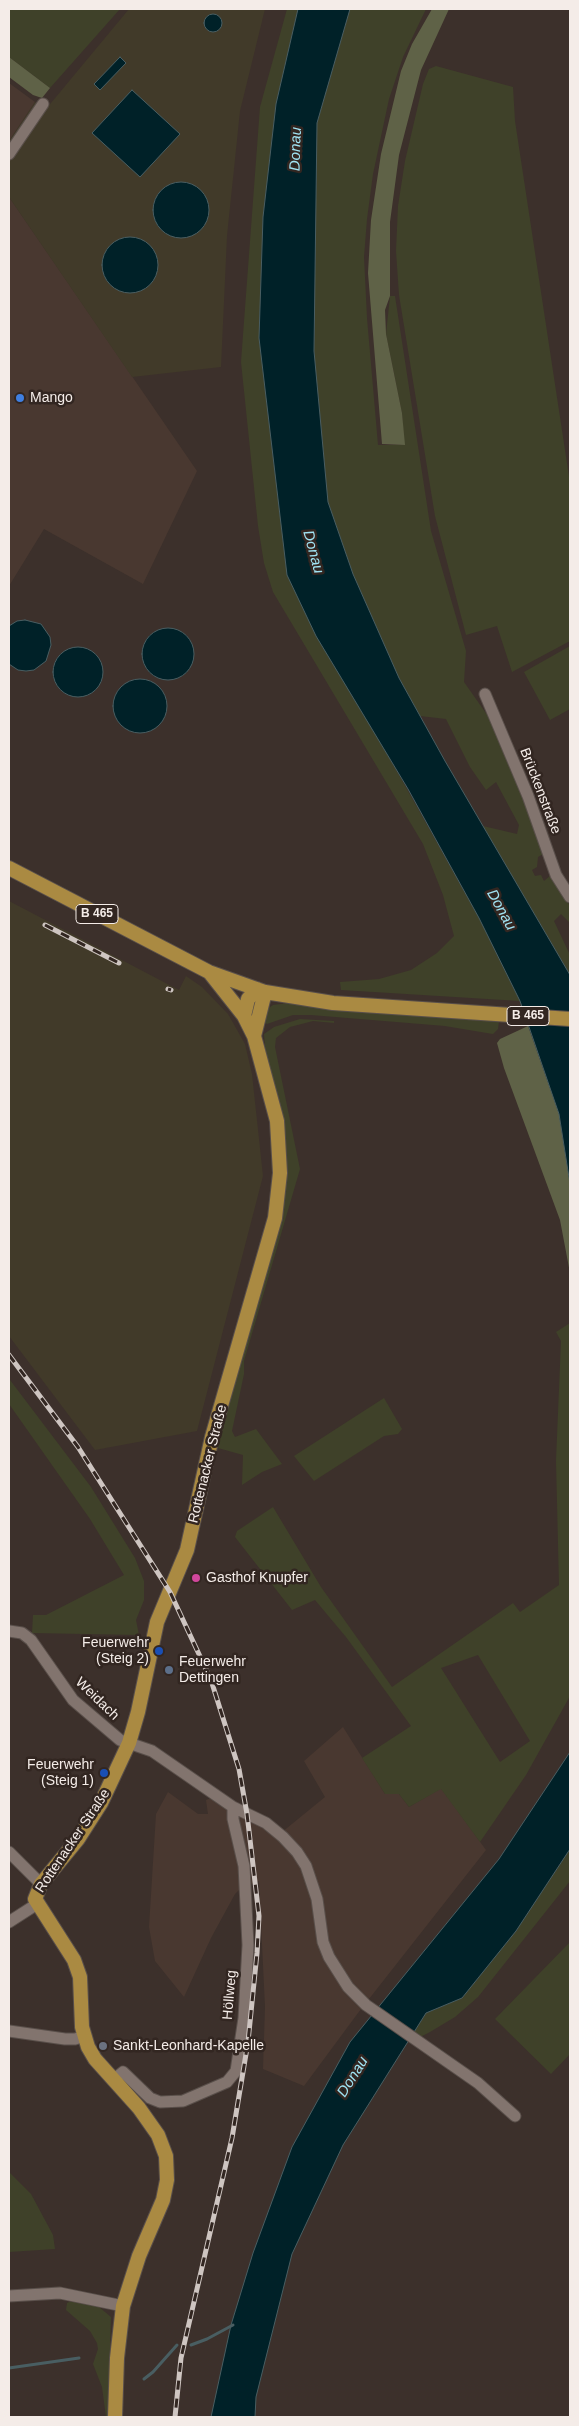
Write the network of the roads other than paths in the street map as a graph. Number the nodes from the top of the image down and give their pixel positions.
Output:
1 (43, 104) dead end
2 (9, 154) edge
3 (485, 694) dead end
4 (9, 868) edge
5 (570, 893) edge
6 (209, 972) junction
7 (261, 991) junction
8 (244, 1016) junction
9 (570, 1019) edge
10 (254, 1036) junction
11 (9, 1631) edge
12 (129, 1743) junction
13 (234, 1807) junction
14 (9, 1852) edge
15 (42, 1884) junction
16 (37, 1904) junction
17 (9, 1922) edge
18 (9, 2031) edge
19 (85, 2036) junction
20 (114, 2080) junction
21 (515, 2116) dead end
22 (9, 2296) edge
23 (123, 2306) junction
24 (115, 2417) edge

1 - 2 street
3 - 5 street, Brückenstraße
4 - 6 main road, B 465
6 - 7 main road, B 465
6 - 8 main road, Rottenacker Straße
7 - 8 main road
7 - 9 main road, B 465
7 - 10 main road, Rottenacker Straße
8 - 10 main road, Rottenacker Straße
10 - 12 main road, Rottenacker Straße
11 - 12 street, Weidach
12 - 13 street
12 - 15 main road, Rottenacker Straße
13 - 20 street, Höllweg
13 - 21 street
14 - 15 street
15 - 16 main road, Rottenacker Straße
16 - 17 street
16 - 19 main road, Rottenacker Straße
18 - 19 street
19 - 20 main road, Rottenacker Straße
20 - 23 main road, Rottenacker Straße
22 - 23 street
23 - 24 main road, Rottenacker Straße

